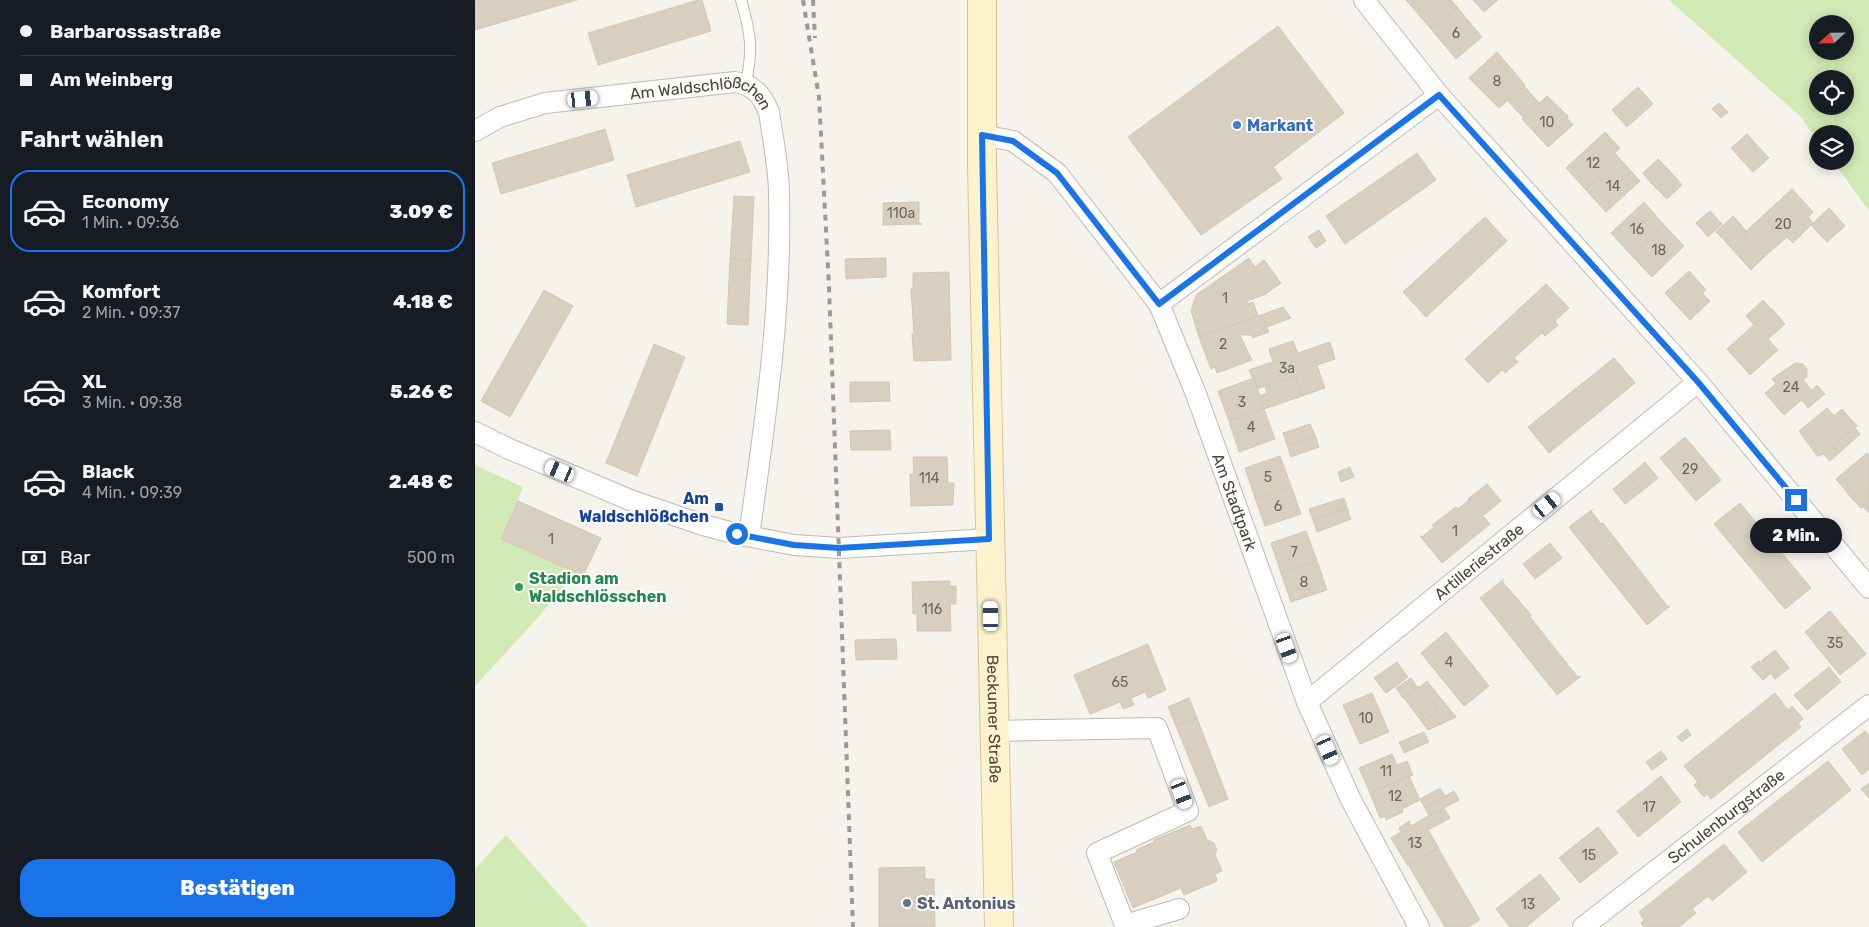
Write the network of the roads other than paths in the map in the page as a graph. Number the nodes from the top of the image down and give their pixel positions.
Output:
1 (741, 0) edge
2 (982, 0) edge
3 (1364, 0) edge
4 (746, 84) junction
5 (1439, 95) junction
6 (475, 131) edge
7 (982, 135) junction
8 (1159, 304) junction
9 (1698, 382) junction
10 (475, 432) edge
11 (749, 536) junction
12 (989, 539) junction
13 (1869, 588) edge
14 (1307, 702) junction
15 (1869, 705) edge
16 (993, 731) junction
17 (1179, 909) dead end
18 (999, 927) edge
19 (1419, 927) edge
20 (1583, 927) edge

1 - 4 lane
2 - 7 main road, Beckumer Straße
3 - 5 street
4 - 6 street, Am Waldschlößchen
4 - 11 street, Am Waldschlößchen
5 - 8 street
5 - 9 street
7 - 8 street, Am Stadtpark
7 - 12 main road, Beckumer Straße
8 - 14 street, Am Stadtpark
9 - 13 street
9 - 14 street, Artilleriestraße
10 - 11 street
11 - 12 street
12 - 16 main road, Beckumer Straße
14 - 19 street, Am Stadtpark
15 - 20 street, Schulenburgstraße
16 - 17 street
16 - 18 main road, Beckumer Straße

